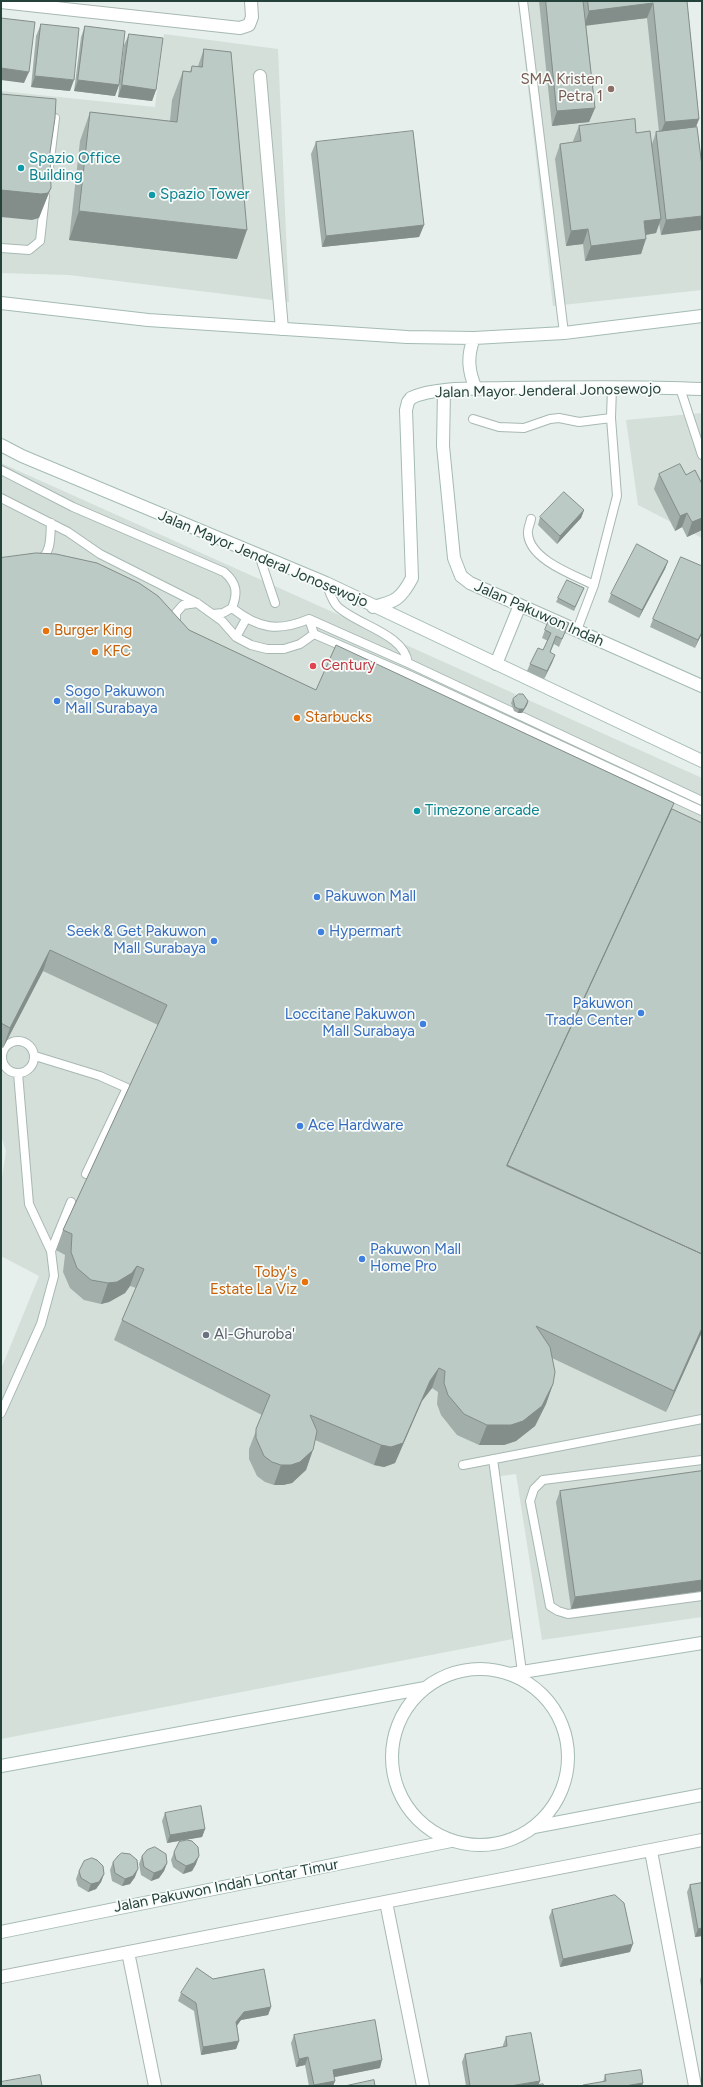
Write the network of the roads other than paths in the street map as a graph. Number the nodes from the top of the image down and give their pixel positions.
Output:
1 (251, 1) edge
2 (523, 1) edge
3 (1, 2) edge
4 (260, 76) dead end
5 (52, 110) edge
6 (1, 248) edge
7 (1, 303) edge
8 (702, 316) edge
9 (282, 329) junction
10 (564, 333) junction
11 (474, 338) junction
12 (612, 386) junction
13 (680, 388) junction
14 (476, 389) junction
15 (702, 389) edge
16 (444, 391) junction
17 (611, 418) junction
18 (473, 419) dead end
19 (1, 445) edge
20 (702, 455) edge
21 (1, 470) edge
22 (1, 499) edge
23 (530, 519) dead end
24 (51, 522) junction
25 (259, 555) junction
26 (31, 564) edge
27 (326, 583) junction
28 (594, 585) junction
29 (197, 603) junction
30 (275, 603) dead end
31 (520, 605) junction
32 (373, 607) junction
33 (232, 608) junction
34 (213, 614) junction
35 (246, 619) junction
36 (309, 619) junction
37 (577, 630) junction
38 (185, 634) edge
39 (314, 634) junction
40 (236, 637) junction
41 (408, 663) junction
42 (496, 664) junction
43 (702, 686) edge
44 (702, 761) edge
45 (702, 801) edge
46 (702, 811) edge
47 (2, 1051) edge
48 (35, 1056) junction
49 (18, 1073) junction
50 (86, 1174) dead end
51 (71, 1202) dead end
52 (51, 1251) junction
53 (1, 1412) edge
54 (702, 1419) edge
55 (492, 1459) junction
56 (702, 1460) edge
57 (463, 1465) dead end
58 (702, 1596) edge
59 (702, 1643) edge
60 (516, 1673) junction
61 (425, 1688) junction
62 (1, 1766) edge
63 (702, 1795) edge
64 (534, 1827) junction
65 (702, 1840) edge
66 (451, 1841) junction
67 (651, 1851) junction
68 (386, 1902) junction
69 (1, 1932) edge
70 (128, 1952) junction
71 (1, 1977) edge
72 (155, 2086) edge
73 (423, 2086) edge
74 (695, 2086) edge

1 - 3 street
2 - 10 lane
4 - 9 street
5 - 6 lane
7 - 9 street
8 - 10 street
9 - 11 street
10 - 11 street
11 - 14 street
12 - 13 street, Jalan Mayor Jenderal Jonosewojo
12 - 14 street, Jalan Mayor Jenderal Jonosewojo
12 - 17 lane
13 - 15 street, Jalan Mayor Jenderal Jonosewojo
13 - 20 lane
14 - 16 street, Jalan Mayor Jenderal Jonosewojo
16 - 31 street, Jalan Pakuwon Indah
16 - 32 street, Jalan Mayor Jenderal Jonosewojo
17 - 18 lane
17 - 28 lane
19 - 25 street, Jalan Mayor Jenderal Jonosewojo
21 - 33 lane
22 - 24 lane
23 - 28 lane
24 - 26 lane
24 - 29 lane
25 - 27 street, Jalan Mayor Jenderal Jonosewojo
25 - 30 lane
27 - 32 street, Jalan Mayor Jenderal Jonosewojo
27 - 41 lane
28 - 37 lane
29 - 34 lane
29 - 38 lane
31 - 37 street, Jalan Pakuwon Indah
31 - 42 street
32 - 42 street
33 - 34 lane
33 - 35 lane
34 - 40 lane
35 - 36 lane
35 - 40 lane
36 - 39 lane
36 - 41 lane
37 - 43 street, Jalan Pakuwon Indah
39 - 40 lane
39 - 46 lane
41 - 45 lane
42 - 44 street
47 - 48 lane
47 - 49 lane
48 - 49 lane
48 - 50 lane
49 - 52 lane
51 - 52 lane
52 - 53 lane
54 - 55 lane
55 - 57 lane
55 - 60 lane
56 - 58 lane
59 - 60 street
60 - 61 street
60 - 64 street
61 - 62 street
61 - 66 street
63 - 64 street
64 - 66 street
65 - 67 street
66 - 69 street, Jalan Pakuwon Indah Lontar Timur
67 - 68 street
67 - 74 street
68 - 70 street
68 - 73 street
70 - 71 street
70 - 72 street

